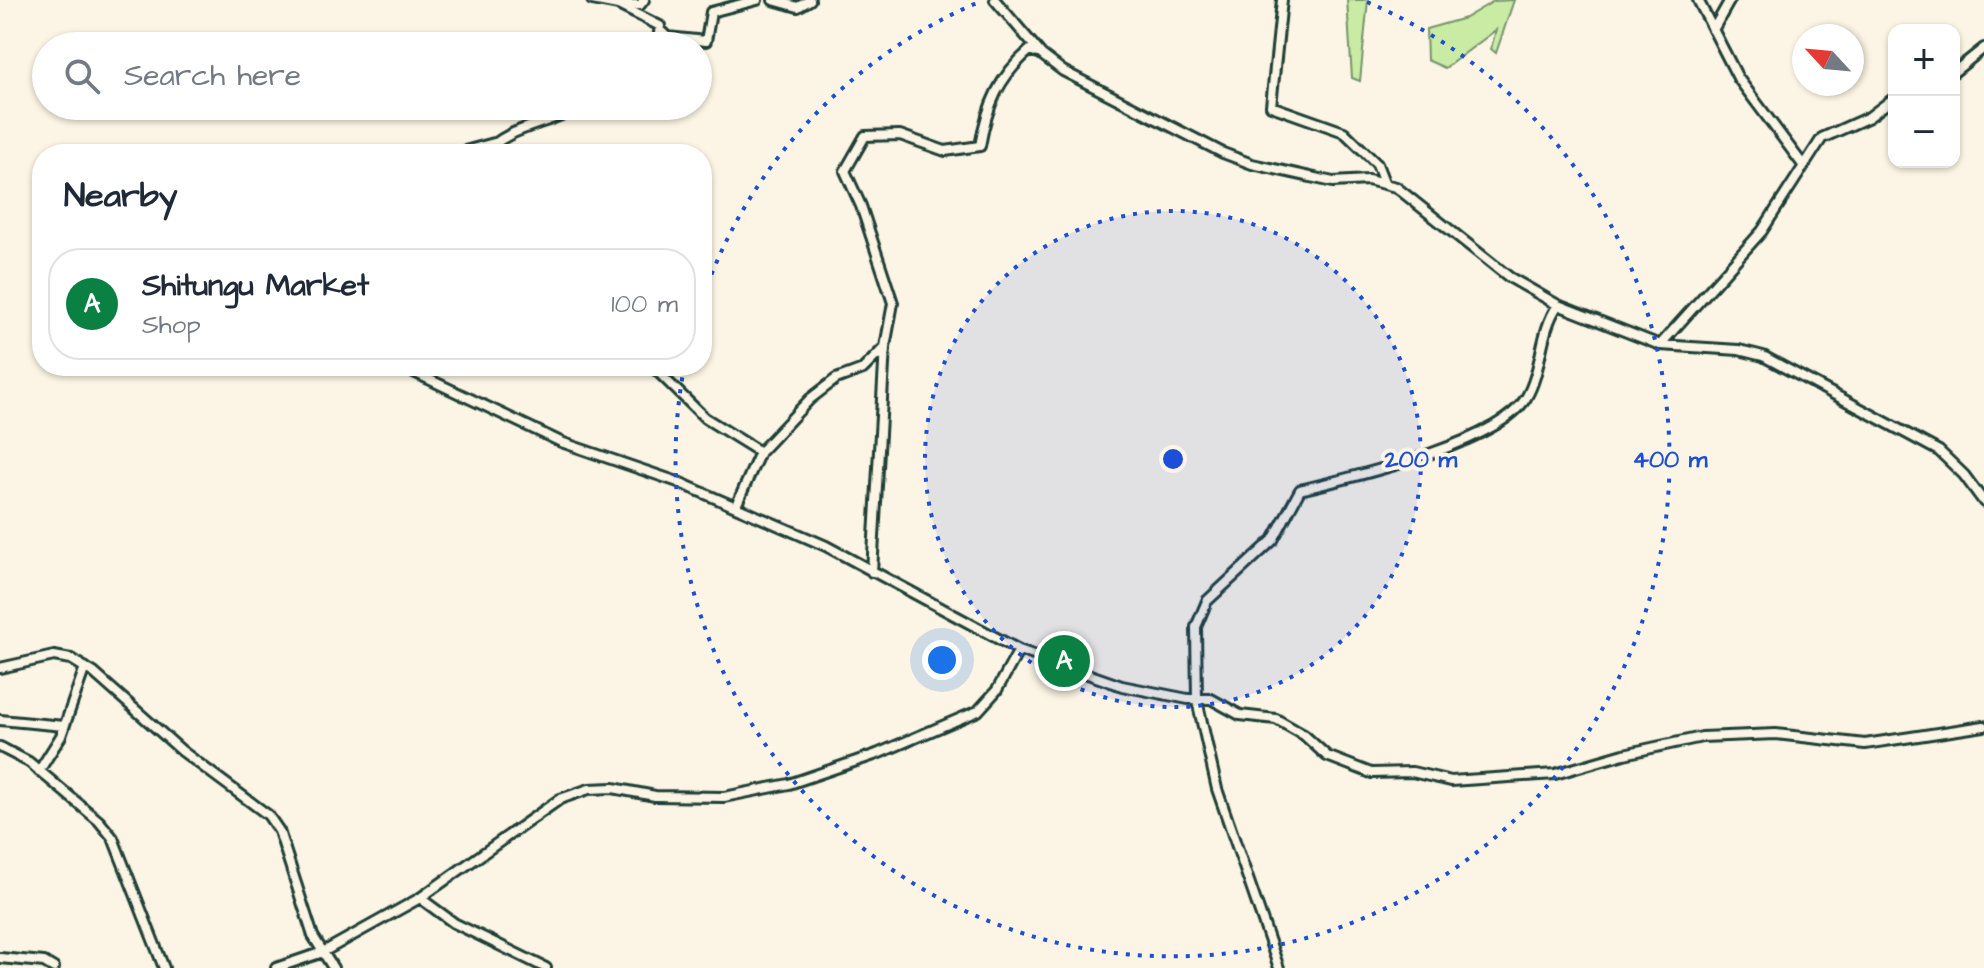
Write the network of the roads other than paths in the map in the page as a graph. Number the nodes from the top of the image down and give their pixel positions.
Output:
1 (592, 0) edge
2 (644, 0) edge
3 (757, 0) edge
4 (773, 0) edge
5 (810, 0) edge
6 (995, 0) edge
7 (1282, 0) edge
8 (1698, 0) edge
9 (1730, 0) edge
10 (618, 5) junction
11 (1713, 30) junction
12 (662, 32) edge
13 (708, 32) edge
14 (1984, 48) edge
15 (1042, 55) junction
16 (1960, 67) edge
17 (1888, 103) edge
18 (554, 120) edge
19 (494, 143) joint
20 (490, 144) edge
21 (1803, 165) junction
22 (1384, 182) junction
23 (1558, 305) junction
24 (1660, 345) junction
25 (885, 347) junction
26 (422, 376) edge
27 (662, 376) edge
28 (760, 452) junction
29 (1984, 502) edge
30 (736, 506) junction
31 (872, 572) junction
32 (1019, 650) junction
33 (85, 667) junction
34 (0, 668) edge
35 (1197, 700) junction
36 (0, 720) edge
37 (64, 726) junction
38 (1984, 726) edge
39 (0, 747) edge
40 (39, 771) junction
41 (420, 898) junction
42 (323, 952) junction
43 (0, 958) edge
44 (54, 968) edge
45 (164, 968) edge
46 (276, 968) edge
47 (333, 968) edge
48 (546, 968) edge
49 (1279, 968) edge

1 - 10 street
2 - 10 street
3 - 13 street
4 - 5 street
6 - 15 street
7 - 22 street
8 - 11 street
9 - 11 street
10 - 12 street
11 - 21 street
14 - 16 street
15 - 22 street
15 - 25 street
17 - 21 street
18 - 19 street
19 - 20 street
21 - 24 street
22 - 23 street
23 - 24 street
23 - 35 street
24 - 29 street
25 - 28 street
25 - 31 street
26 - 30 street
27 - 28 street
28 - 30 street
30 - 31 street
31 - 32 street
32 - 35 street
32 - 41 street
33 - 34 street
33 - 37 street
33 - 42 street
35 - 38 street
35 - 49 street
36 - 37 street
37 - 40 street
39 - 40 street
40 - 45 street
41 - 42 street
41 - 48 street
42 - 46 street
42 - 47 street
43 - 44 street

